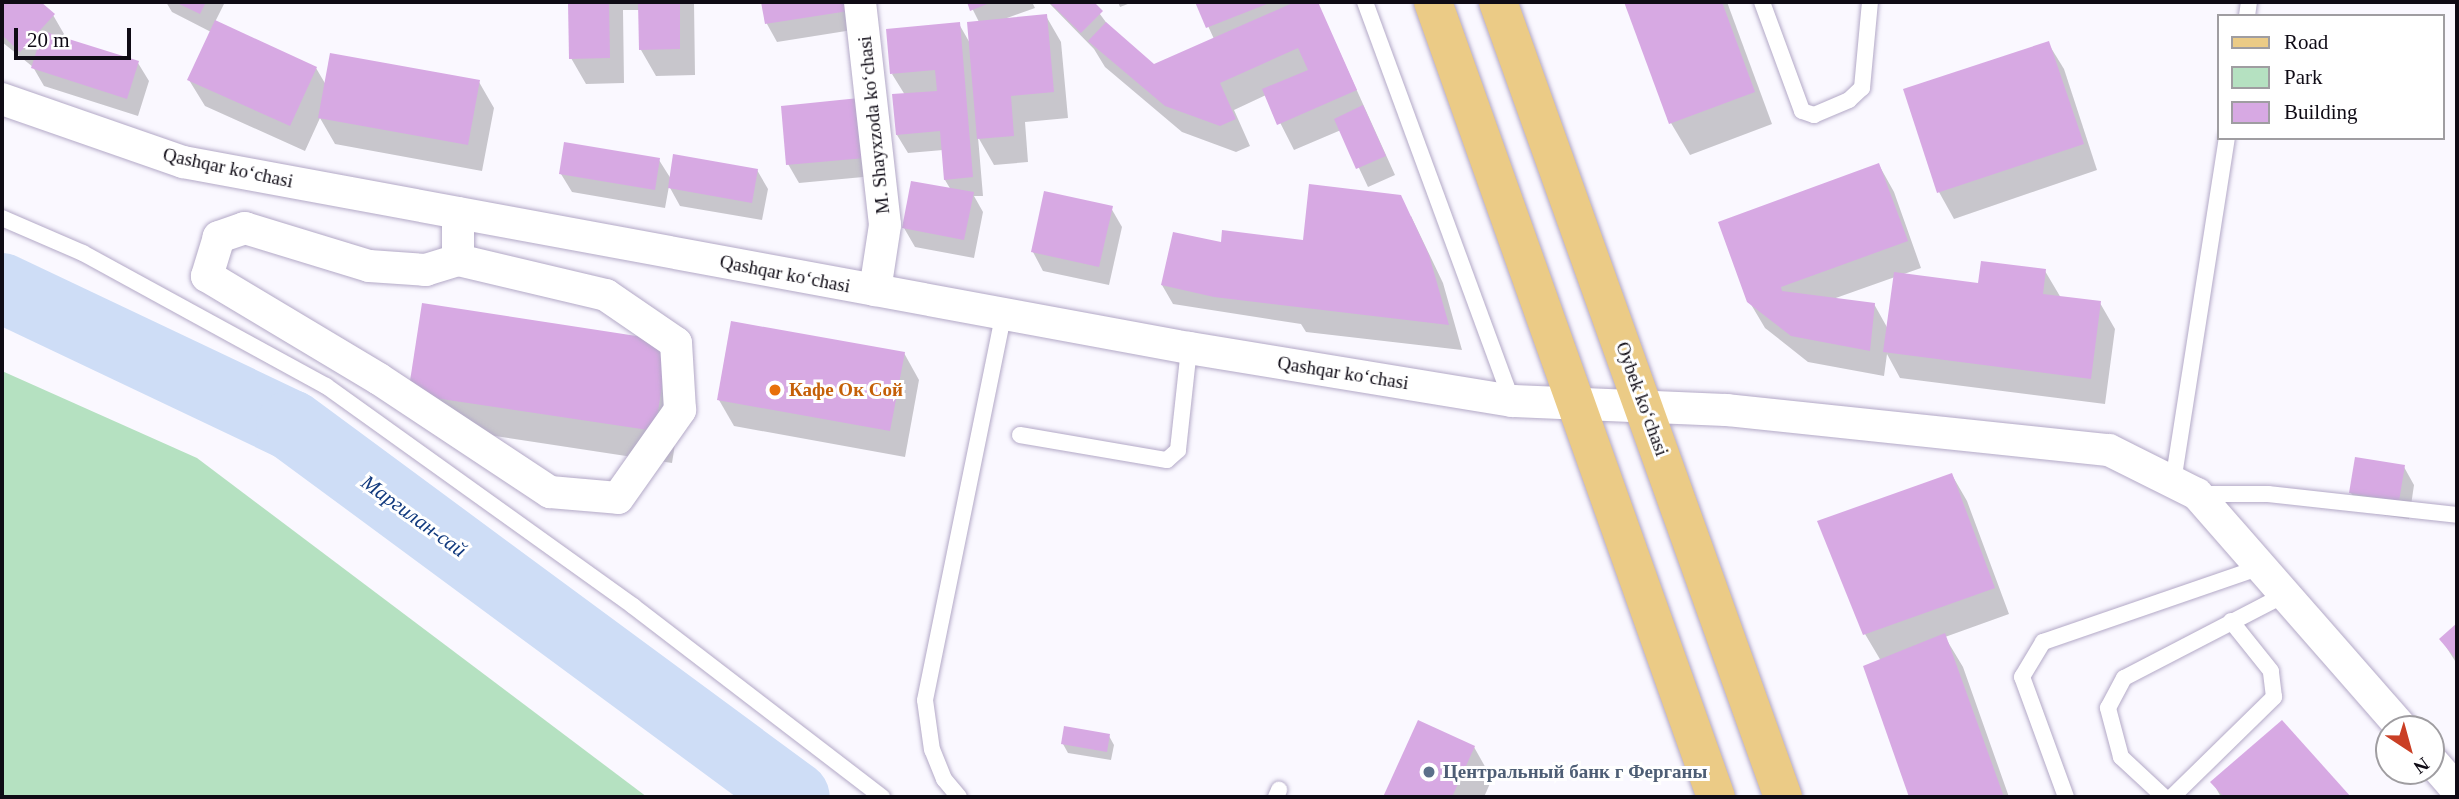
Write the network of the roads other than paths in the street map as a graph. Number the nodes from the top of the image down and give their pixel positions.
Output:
1 (860, 2) edge
2 (1365, 2) edge
3 (1433, 2) edge
4 (1498, 2) edge
5 (1762, 2) edge
6 (1870, 2) edge
7 (2, 99) edge
8 (2227, 140) edge
9 (458, 213) junction
10 (2, 218) edge
11 (458, 260) junction
12 (875, 290) junction
13 (1004, 313) junction
14 (1189, 348) junction
15 (1511, 401) junction
16 (1578, 404) junction
17 (1645, 405) junction
18 (1020, 435) dead end
19 (2185, 488) junction
20 (2457, 514) edge
21 (2261, 567) junction
22 (2284, 595) junction
23 (2231, 621) junction
24 (2391, 715) edge
25 (2445, 776) edge
26 (2457, 790) edge
27 (882, 797) edge
28 (959, 797) edge
29 (1716, 797) edge
30 (1783, 797) edge
31 (2066, 797) edge
32 (2164, 797) edge
33 (2172, 797) edge

1 - 12 street, M. Shayxzoda koʻchasi
2 - 15 lane
3 - 16 main road
4 - 17 main road, Oybek ko‘chasi
5 - 6 lane
7 - 9 street, Qashqar koʻchasi
8 - 19 lane
9 - 11 street
9 - 12 street, Qashqar koʻchasi
10 - 27 lane
11 - 11 street
12 - 13 street, Qashqar koʻchasi
13 - 14 street, Qashqar koʻchasi
13 - 28 lane
14 - 15 street, Qashqar koʻchasi
14 - 18 lane
15 - 16 street, Qashqar koʻchasi
16 - 17 street, Qashqar koʻchasi
16 - 29 main road
17 - 19 street, Qashqar koʻchasi
17 - 30 main road, Oybek ko‘chasi
19 - 20 lane
19 - 21 street
21 - 22 street
21 - 31 lane
22 - 23 lane
22 - 24 street
23 - 32 lane
23 - 33 lane
25 - 26 street

